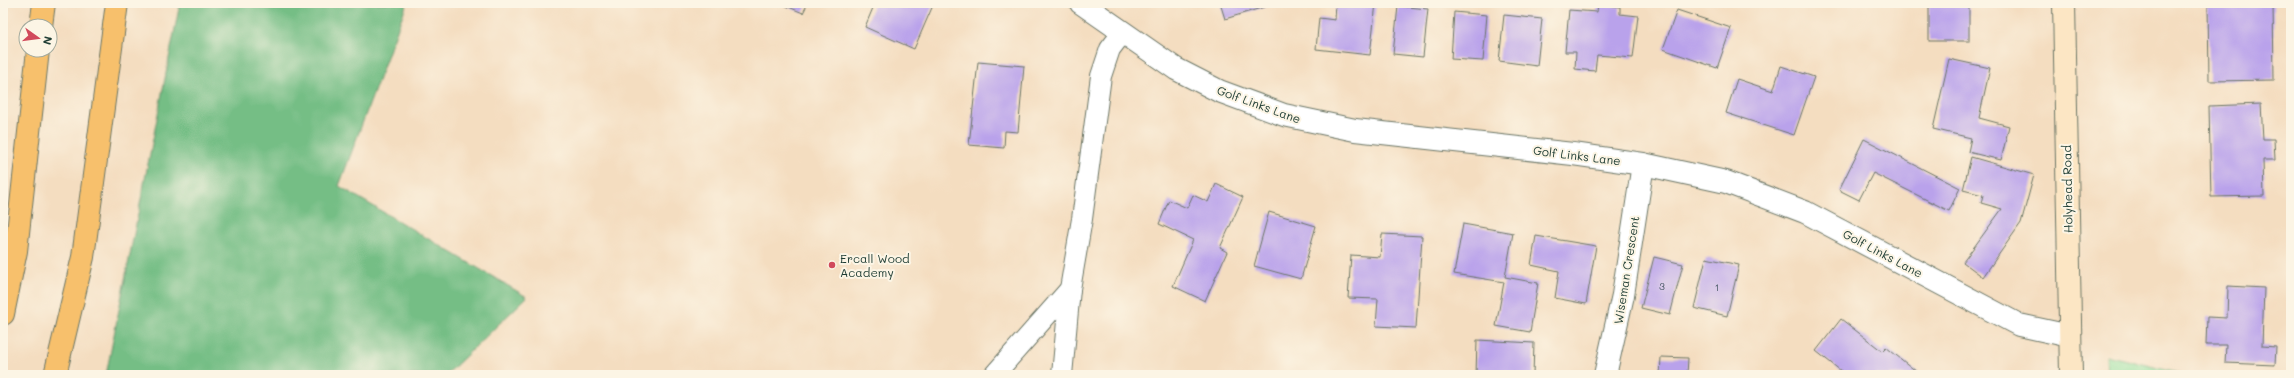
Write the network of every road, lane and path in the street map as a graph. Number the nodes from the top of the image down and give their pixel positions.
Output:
1 (44, 3) edge
2 (118, 3) edge
3 (2064, 3) edge
4 (1090, 6) edge
5 (42, 18) edge
6 (1123, 32) junction
7 (37, 58) edge
8 (1643, 164) junction
9 (1070, 289) junction
10 (3, 314) edge
11 (2070, 336) junction
12 (55, 375) edge
13 (994, 375) edge
14 (1062, 375) edge
15 (1605, 375) edge
16 (2071, 375) edge

1 - 5 highway
2 - 12 highway
3 - 11 main road, Holyhead Road
4 - 6 street, Golf Links Lane
6 - 8 street, Golf Links Lane
6 - 9 lane
7 - 10 highway
8 - 11 street, Golf Links Lane
8 - 15 street, Wiseman Crescent
9 - 13 lane
9 - 14 lane
11 - 16 main road, Holyhead Road

